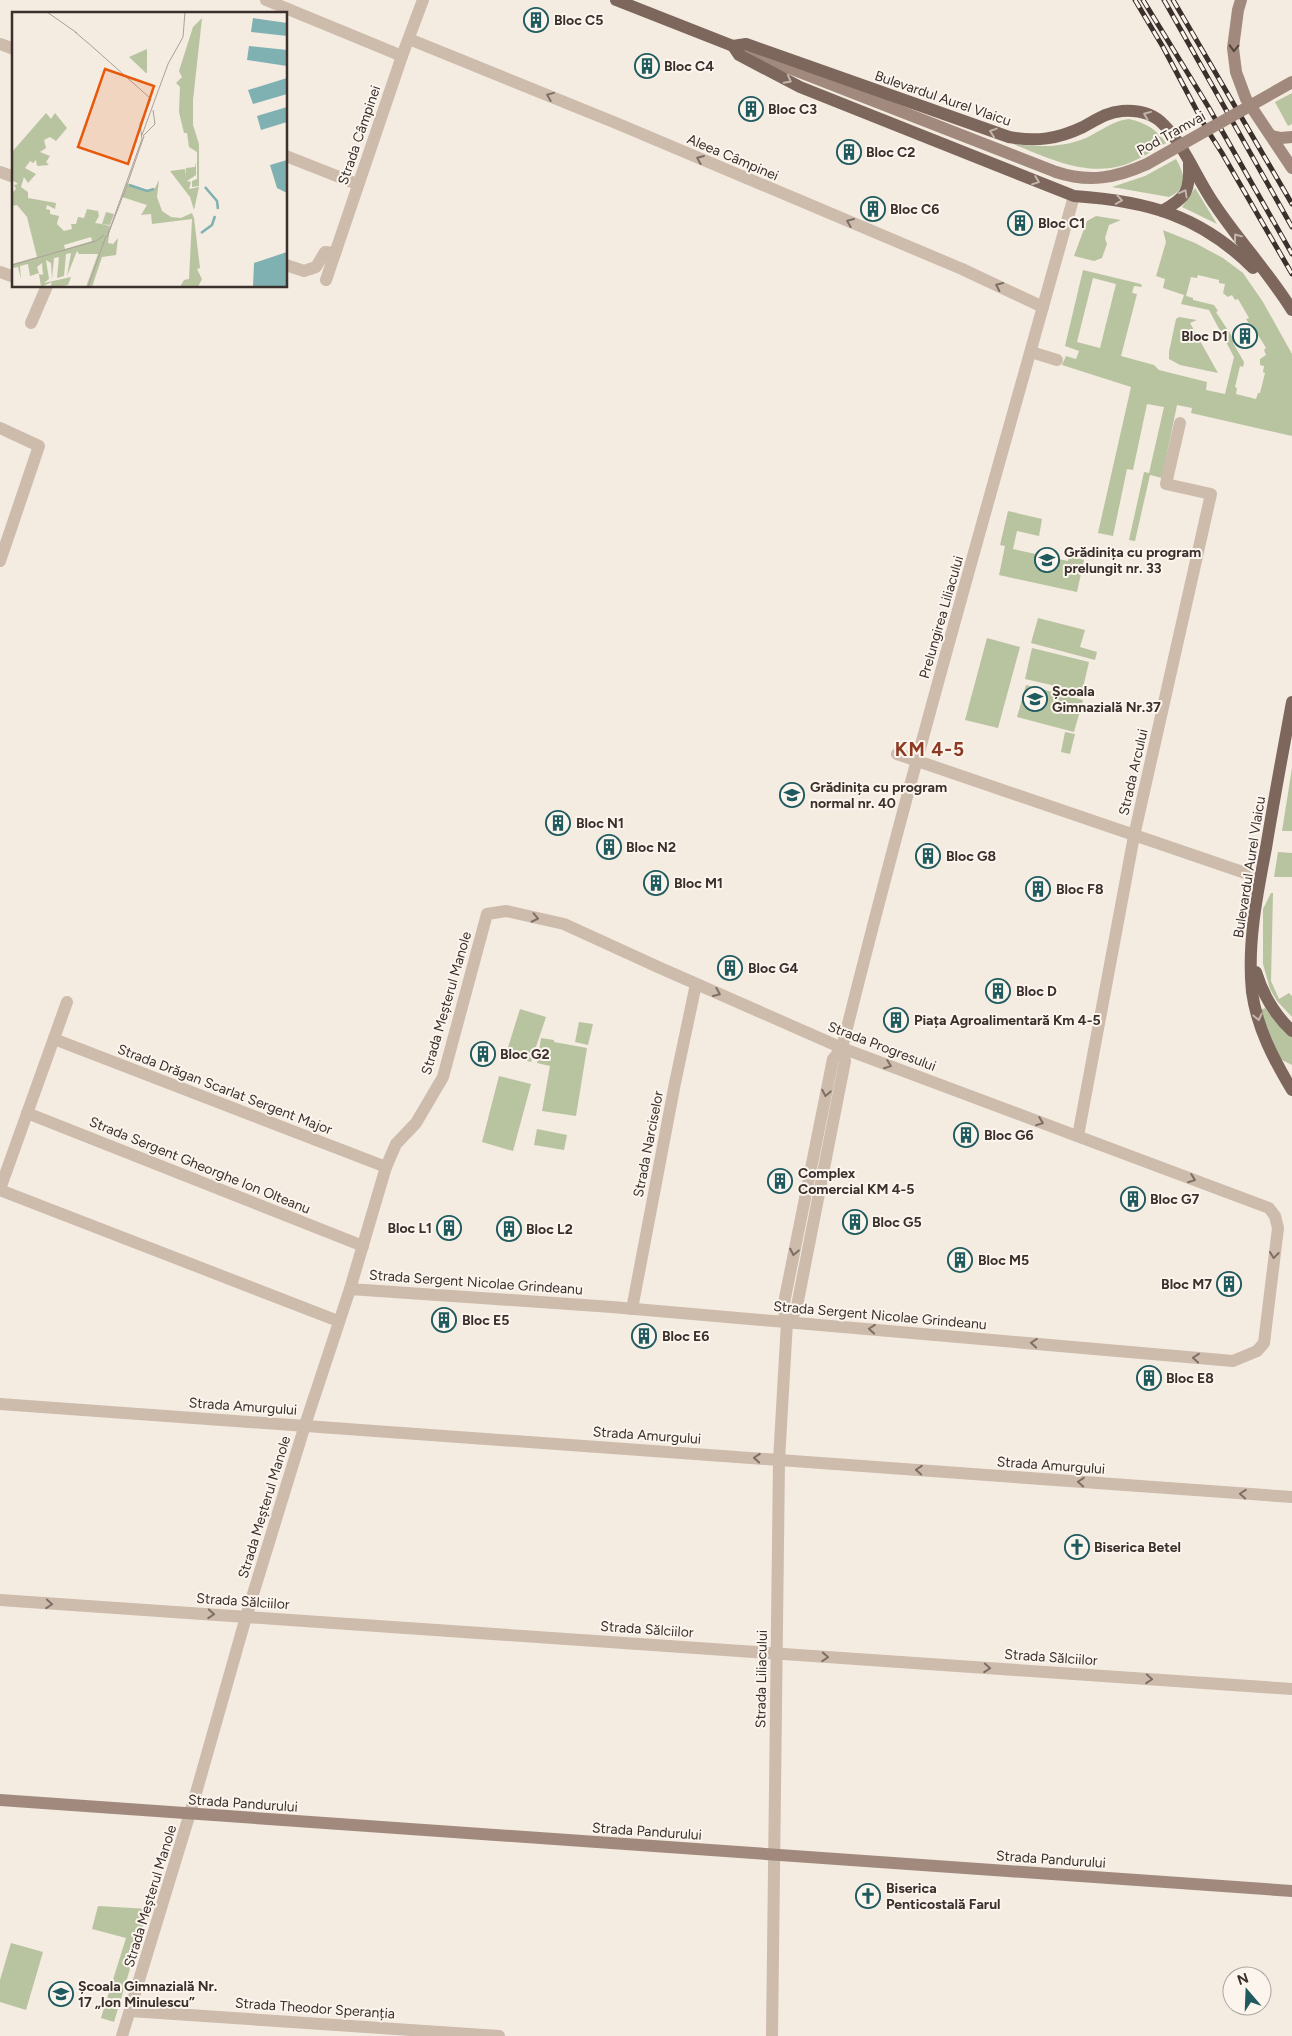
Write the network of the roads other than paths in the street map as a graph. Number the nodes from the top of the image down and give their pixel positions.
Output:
1 (266, 0) edge
2 (423, 0) edge
3 (616, 0) edge
4 (1241, 0) edge
5 (409, 39) junction
6 (0, 44) edge
7 (733, 46) junction
8 (12, 48) edge
9 (402, 56) junction
10 (1292, 82) edge
11 (1272, 136) junction
12 (1292, 137) edge
13 (288, 157) edge
14 (1189, 164) junction
15 (1292, 168) edge
16 (0, 172) edge
17 (1056, 172) joint
18 (12, 176) edge
19 (357, 184) junction
20 (1074, 196) junction
21 (1162, 211) junction
22 (335, 252) junction
23 (288, 265) edge
24 (0, 272) edge
25 (12, 276) edge
26 (326, 280) dead end
27 (45, 288) edge
28 (1043, 306) junction
29 (1290, 307) edge
30 (31, 323) dead end
31 (1031, 352) junction
32 (1057, 360) dead end
33 (1180, 423) dead end
34 (0, 428) edge
35 (0, 561) edge
36 (1292, 702) edge
37 (897, 754) dead end
38 (917, 760) junction
39 (1134, 836) junction
40 (1260, 878) junction
41 (487, 914) joint
42 (1251, 952) junction
43 (696, 984) junction
44 (67, 1002) dead end
45 (1292, 1030) edge
46 (54, 1039) junction
47 (842, 1048) junction
48 (1292, 1090) edge
49 (27, 1113) junction
50 (1078, 1136) junction
51 (386, 1167) junction
52 (3, 1168) edge
53 (0, 1189) edge
54 (1269, 1208) joint
55 (363, 1246) junction
56 (350, 1289) junction
57 (632, 1309) junction
58 (338, 1321) junction
59 (787, 1322) junction
60 (0, 1404) edge
61 (305, 1425) junction
62 (778, 1460) junction
63 (1292, 1498) edge
64 (0, 1600) edge
65 (246, 1616) junction
66 (776, 1653) junction
67 (1292, 1689) edge
68 (0, 1800) edge
69 (190, 1814) junction
70 (774, 1855) junction
71 (1292, 1891) edge
72 (130, 2011) junction
73 (122, 2036) edge
74 (499, 2036) edge
75 (772, 2036) edge

1 - 9 street
2 - 5 street, Strada Câmpinei
3 - 7 main road, Bulevardul Aurel Vlaicu
4 -> 11 street
5 - 9 street, Strada Câmpinei
28 -> 5 street, Aleea Câmpinei
6 - 8 street
14 -> 7 main road, Bulevardul Aurel Vlaicu
7 - 17 street, Bulevardul Aurel Vlaicu
7 -> 20 main road, Bulevardul Aurel Vlaicu
9 - 19 street, Strada Câmpinei
10 - 17 street, Pod Tramvai, bridge
11 - 12 street
11 - 15 street
13 - 19 street
21 -> 14 main road
29 -> 14 main road, Bulevardul Aurel Vlaicu
16 - 18 street
19 - 22 street, Strada Câmpinei
20 -> 21 main road, Bulevardul Aurel Vlaicu
20 - 28 street, Prelungirea Liliacului
21 - 29 main road, Bulevardul Aurel Vlaicu
22 - 23 street
22 - 26 street, Strada Câmpinei
24 - 25 street
27 - 30 street
28 - 31 street, Prelungirea Liliacului
31 - 32 street
31 - 38 street, Prelungirea Liliacului
33 - 39 street, Strada Arcului
34 - 35 street
36 - 40 main road, Bulevardul Aurel Vlaicu
37 - 38 street
38 - 39 street
38 - 47 street, Prelungirea Liliacului
39 - 40 street
39 - 50 street, Strada Arcului
40 - 42 main road, Bulevardul Aurel Vlaicu
41 -> 43 street, Strada Progresului
41 - 51 street, Strada Meșterul Manole
42 - 45 main road
42 -> 48 main road, Bulevardul Aurel Vlaicu
43 -> 47 street, Strada Progresului
43 - 57 street, Strada Narciselor
44 - 46 street
46 - 49 street
46 - 51 street, Strada Drăgan Scarlat Sergent Major
47 -> 50 street, Strada Progresului
47 - 59 street, Prelungirea Liliacului
49 - 52 street
49 - 55 street, Strada Sergent Gheorghe Ion Olteanu
50 -> 54 street, Strada Progresului
51 - 55 street, Strada Meșterul Manole
52 - 53 street
53 - 58 street
54 -> 59 street, Strada Sergent Nicolae Grindeanu
55 - 56 street, Strada Meșterul Manole
56 - 57 street, Strada Sergent Nicolae Grindeanu
56 - 58 street, Strada Meșterul Manole
57 - 59 street, Strada Sergent Nicolae Grindeanu
58 - 61 street, Strada Meșterul Manole
59 - 62 street, Strada Liliacului
60 - 61 street, Strada Amurgului
62 -> 61 street, Strada Amurgului
61 - 65 street, Strada Meșterul Manole
63 -> 62 street, Strada Amurgului
62 - 66 street, Strada Liliacului
64 -> 65 street, Strada Sălciilor
65 - 66 street, Strada Sălciilor
65 - 69 street, Strada Meșterul Manole
66 -> 67 street, Strada Sălciilor
66 - 70 street, Strada Liliacului
68 - 69 street, Strada Pandurului
69 - 70 street, Strada Pandurului
69 - 72 street, Strada Meșterul Manole
70 - 71 street, Strada Pandurului
70 - 75 street, Strada Liliacului
72 - 73 street, Strada Meșterul Manole
72 - 74 street, Strada Theodor Speranția

